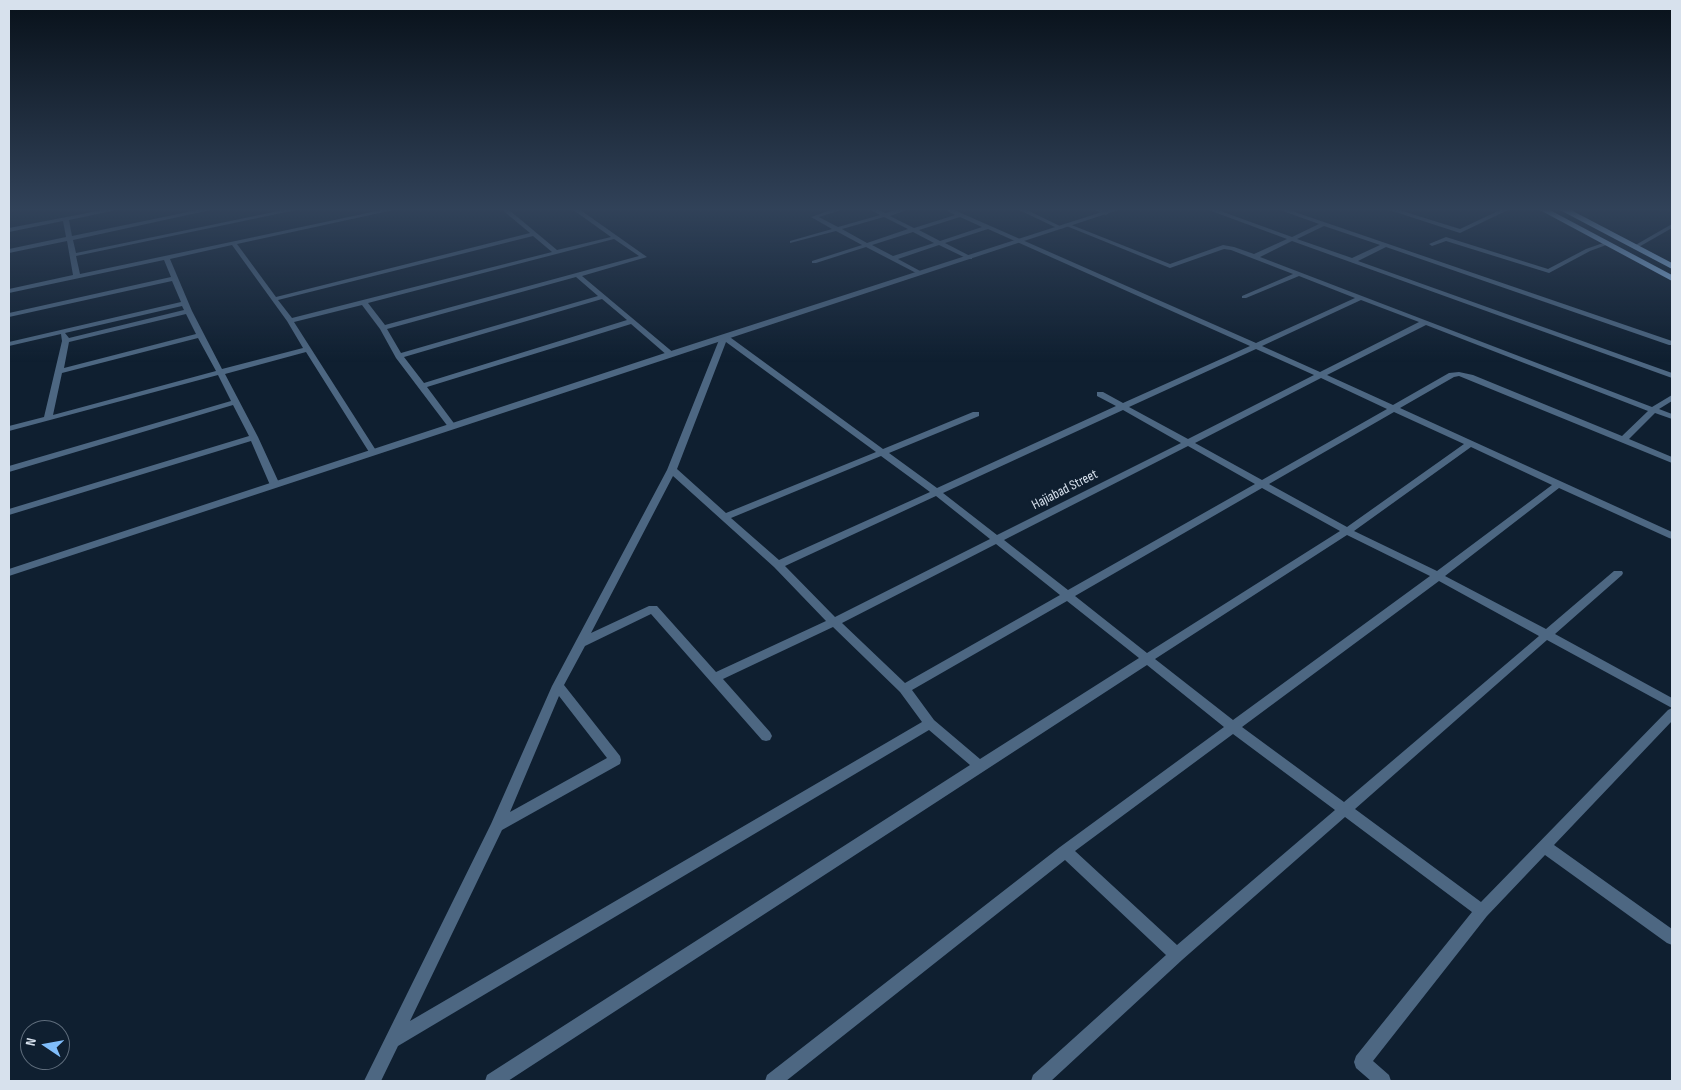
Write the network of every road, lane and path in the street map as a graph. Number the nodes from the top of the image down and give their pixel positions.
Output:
1 (75, 260) edge
2 (157, 260) edge
3 (167, 260) edge
4 (246, 260) edge
5 (431, 260) edge
6 (530, 260) edge
7 (633, 260) edge
8 (820, 260) edge
9 (896, 260) edge
10 (964, 260) edge
11 (1062, 260) edge
12 (1154, 260) edge
13 (1187, 260) edge
14 (1265, 260) edge
15 (1349, 260) edge
16 (1427, 260) edge
17 (1513, 260) edge
18 (1570, 260) edge
19 (1637, 260) edge
20 (1660, 260) edge
21 (1352, 261) joint
22 (814, 262) dead end
23 (1672, 266) edge
24 (920, 273) junction
25 (1300, 274) junction
26 (577, 275) junction
27 (77, 277) junction
28 (176, 278) junction
29 (1672, 278) edge
30 (9, 291) edge
31 (602, 296) junction
32 (1244, 297) dead end
33 (1362, 297) junction
34 (274, 299) junction
35 (364, 303) junction
36 (187, 307) junction
37 (9, 315) edge
38 (632, 321) junction
39 (290, 322) junction
40 (1426, 322) junction
41 (382, 328) junction
42 (63, 332) junction
43 (201, 335) junction
44 (724, 337) junction
45 (66, 341) junction
46 (1672, 343) edge
47 (9, 344) edge
48 (1256, 346) junction
49 (307, 349) junction
50 (671, 354) junction
51 (399, 356) junction
52 (59, 372) junction
53 (221, 372) junction
54 (1321, 376) junction
55 (1672, 376) edge
56 (422, 386) junction
57 (1100, 394) dead end
58 (1672, 397) edge
59 (235, 402) junction
60 (1122, 406) junction
61 (1395, 410) junction
62 (1653, 410) junction
63 (976, 414) dead end
64 (1672, 417) edge
65 (48, 418) junction
66 (452, 426) junction
67 (9, 429) edge
68 (254, 437) junction
69 (1623, 440) junction
70 (1189, 443) junction
71 (1470, 444) junction
72 (373, 452) junction
73 (882, 452) junction
74 (1672, 460) edge
75 (9, 469) edge
76 (672, 470) junction
77 (1560, 484) junction
78 (275, 485) junction
79 (1263, 485) junction
80 (938, 493) junction
81 (9, 512) edge
82 (724, 517) junction
83 (1347, 531) junction
84 (1672, 536) edge
85 (996, 540) junction
86 (778, 565) junction
87 (9, 573) edge
88 (1618, 573) dead end
89 (1438, 576) junction
90 (1067, 596) junction
91 (834, 622) junction
92 (1547, 636) junction
93 (581, 643) junction
94 (1149, 659) junction
95 (715, 678) junction
96 (558, 686) junction
97 (904, 689) junction
98 (1672, 703) edge
99 (1672, 713) edge
100 (930, 723) junction
101 (1232, 726) junction
102 (766, 736) dead end
103 (979, 766) junction
104 (1345, 810) junction
105 (497, 826) junction
106 (1545, 847) junction
107 (1065, 850) junction
108 (1482, 911) junction
109 (1672, 938) edge
110 (1177, 955) junction
111 (391, 1040) junction
112 (372, 1081) edge
113 (493, 1081) edge
114 (773, 1081) edge
115 (1040, 1081) edge
116 (1383, 1081) edge

1 - 27 street
2 - 27 street
3 - 28 street
4 - 34 street
5 - 34 street
6 - 35 street
7 - 26 street
8 - 22 street
9 - 24 street
10 - 24 street
11 - 48 street
12 - 13 street
14 - 25 street
15 - 21 street
16 - 46 street
17 - 18 street
19 - 29 highway
20 - 23 highway
21 - 55 street
24 - 44 street
25 - 32 street
25 - 33 street
26 - 31 street
26 - 41 street
27 - 30 street
28 - 36 street
28 - 37 street
31 - 38 street
31 - 51 street
33 - 40 street
33 - 48 street
34 - 39 street
35 - 39 street
35 - 41 street
36 - 42 street
36 - 43 street
36 - 45 street
38 - 50 street
38 - 56 street
39 - 49 street
40 - 54 street, Hajiabad Street
40 - 62 street
41 - 51 street
42 - 45 street
42 - 47 street
43 - 52 street
43 - 53 street
44 - 50 street
44 - 73 street
44 - 76 street
45 - 52 street
48 - 54 street
48 - 60 street
49 - 53 street
49 - 72 street
50 - 66 street
51 - 56 street
52 - 65 street
53 - 59 street
53 - 65 street
54 - 61 street
54 - 70 street, Hajiabad Street
56 - 66 street
57 - 60 street
58 - 62 street
59 - 68 street
59 - 75 street
60 - 70 street
60 - 80 street
61 - 69 street
61 - 71 street
61 - 79 street
62 - 64 street
62 - 69 street
63 - 73 street
65 - 67 street
66 - 72 street
68 - 78 street
68 - 81 street
69 - 74 street
70 - 79 street
70 - 85 street, Hajiabad Street
71 - 77 street
71 - 83 street
72 - 78 street
73 - 80 street
73 - 82 street
76 - 82 street
76 - 93 street
77 - 84 street
77 - 89 street
78 - 87 street
79 - 83 street
79 - 90 street
80 - 85 street
80 - 86 street
82 - 86 street
83 - 89 street
83 - 94 street
85 - 90 street
85 - 91 street, Hajiabad Street
86 - 91 street
88 - 92 street
89 - 92 street
89 - 101 street
90 - 94 street
90 - 97 street
91 - 95 street, Hajiabad Street
91 - 97 street
92 - 98 street
92 - 104 street
93 - 95 street
93 - 96 street
94 - 101 street
94 - 103 street
95 - 102 street
96 - 105 street
96 - 105 street
97 - 100 street
99 - 106 street
100 - 103 street
100 - 111 street
101 - 104 street
101 - 107 street
103 - 113 street
104 - 108 street
104 - 110 street
105 - 111 street
106 - 108 street
106 - 109 street
107 - 110 street
107 - 114 street
108 - 116 street
110 - 115 street
111 - 112 street

